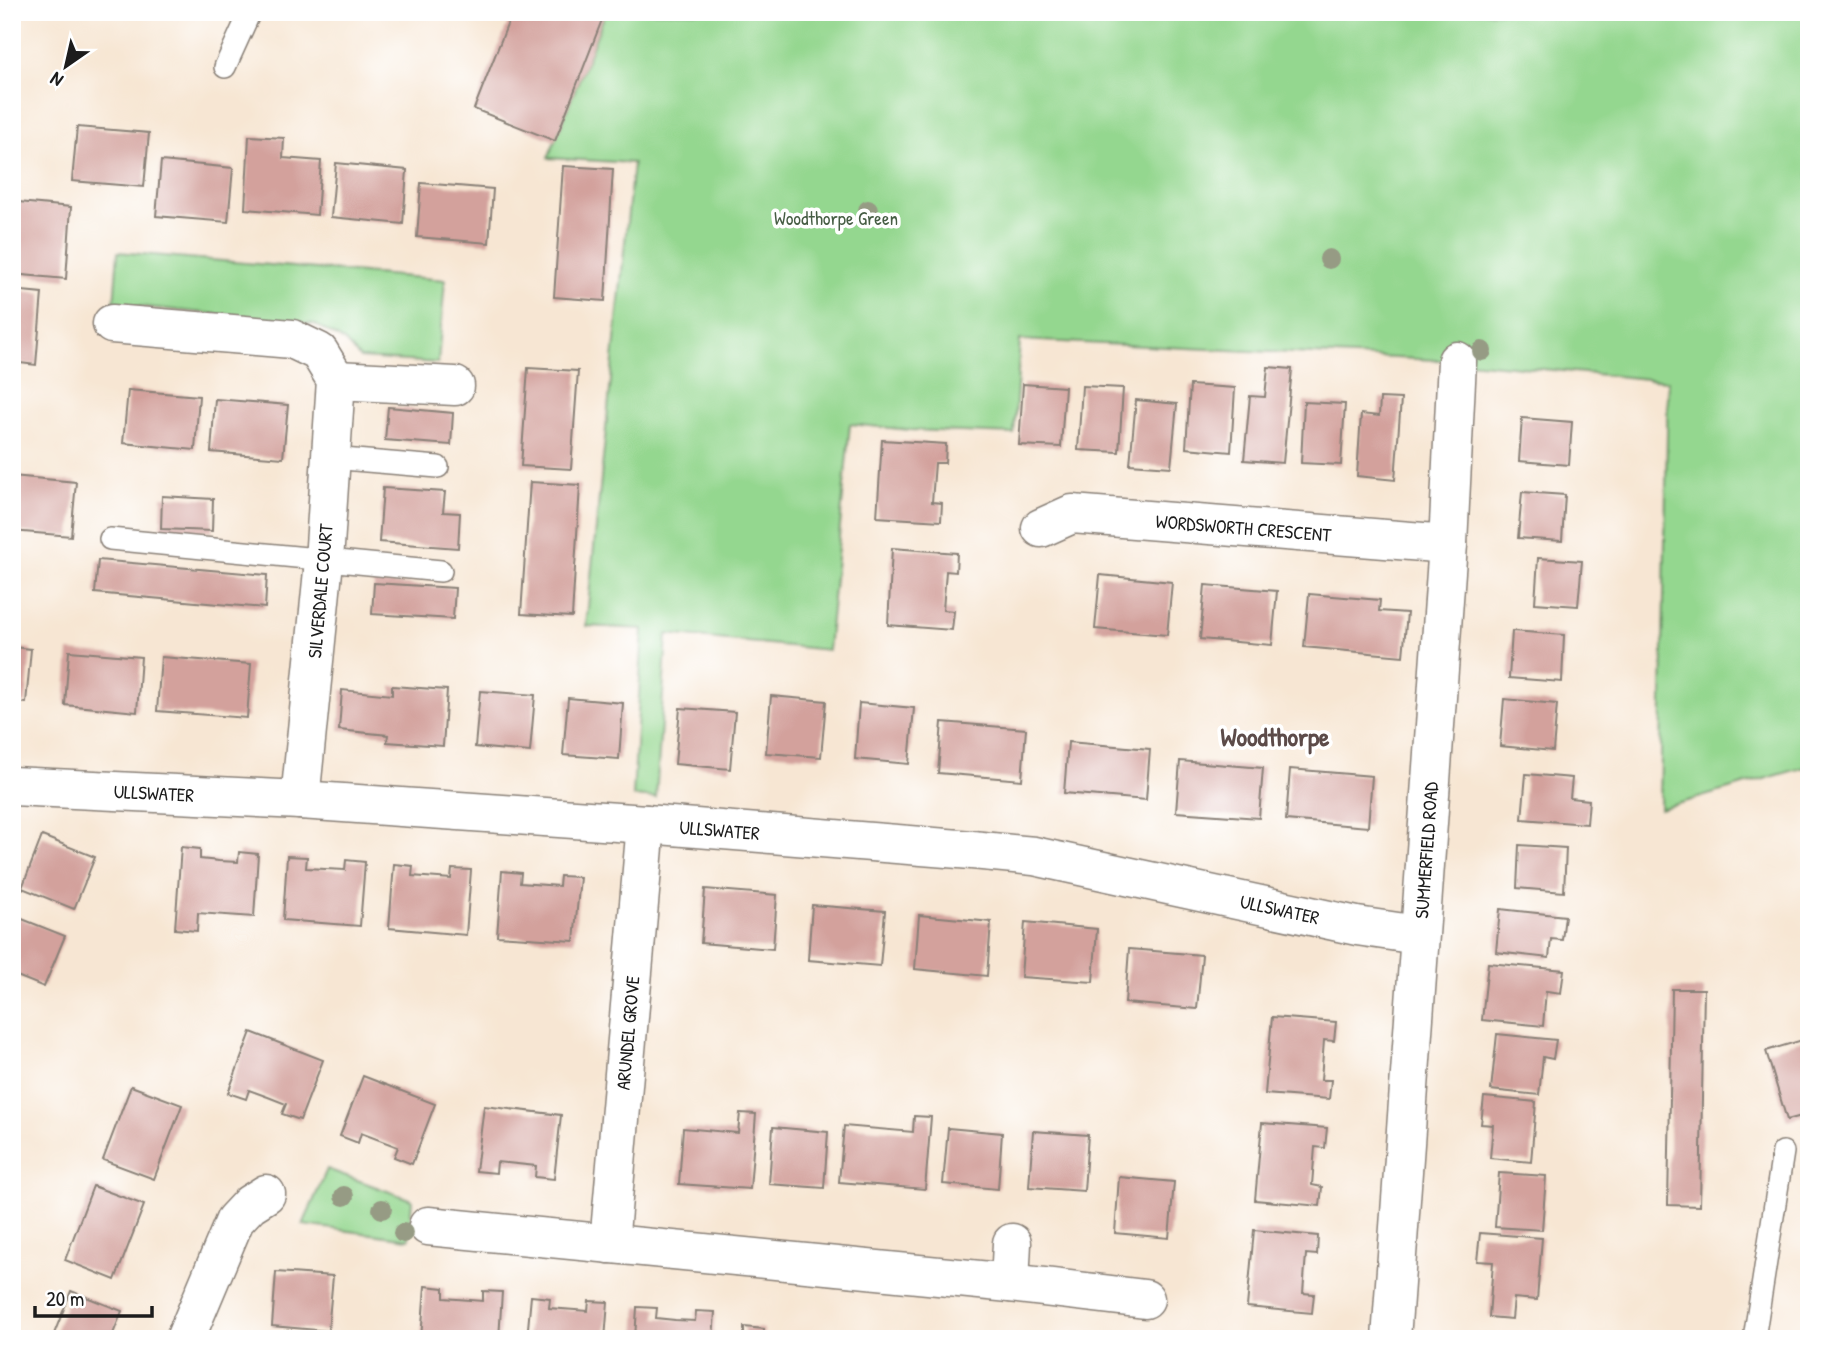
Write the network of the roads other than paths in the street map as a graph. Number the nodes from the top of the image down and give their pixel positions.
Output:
1 (250, 12) edge
2 (225, 67) dead end
3 (112, 324) dead end
4 (1457, 361) dead end
5 (337, 380) junction
6 (455, 386) dead end
7 (331, 458) junction
8 (438, 467) dead end
9 (1041, 528) dead end
10 (110, 539) dead end
11 (1448, 544) junction
12 (324, 561) junction
13 (441, 571) dead end
14 (12, 786) edge
15 (300, 800) junction
16 (646, 824) junction
17 (1418, 935) junction
18 (1783, 1152) dead end
19 (266, 1194) dead end
20 (428, 1226) dead end
21 (1012, 1243) dead end
22 (609, 1244) junction
23 (1010, 1283) junction
24 (1144, 1298) dead end
25 (1391, 1338) edge
26 (185, 1339) edge
27 (1402, 1339) edge
28 (1754, 1339) edge

1 - 2 lane
3 - 5 street
4 - 11 street, SUMMERFIELD ROAD
5 - 6 street
5 - 7 street, SILVERDALE COURT
7 - 8 lane
7 - 12 street, SILVERDALE COURT
9 - 11 street, WORDSWORTH CRESCENT
10 - 12 lane
11 - 17 street, SUMMERFIELD ROAD
12 - 13 lane
12 - 15 street, SILVERDALE COURT
14 - 15 street, ULLSWATER
15 - 16 street, ULLSWATER
16 - 17 street, ULLSWATER
16 - 22 street, ARUNDEL GROVE
17 - 25 street, SUMMERFIELD ROAD
18 - 28 lane
19 - 26 street
20 - 22 street
21 - 23 street
22 - 23 street
23 - 24 street
25 - 27 lane

